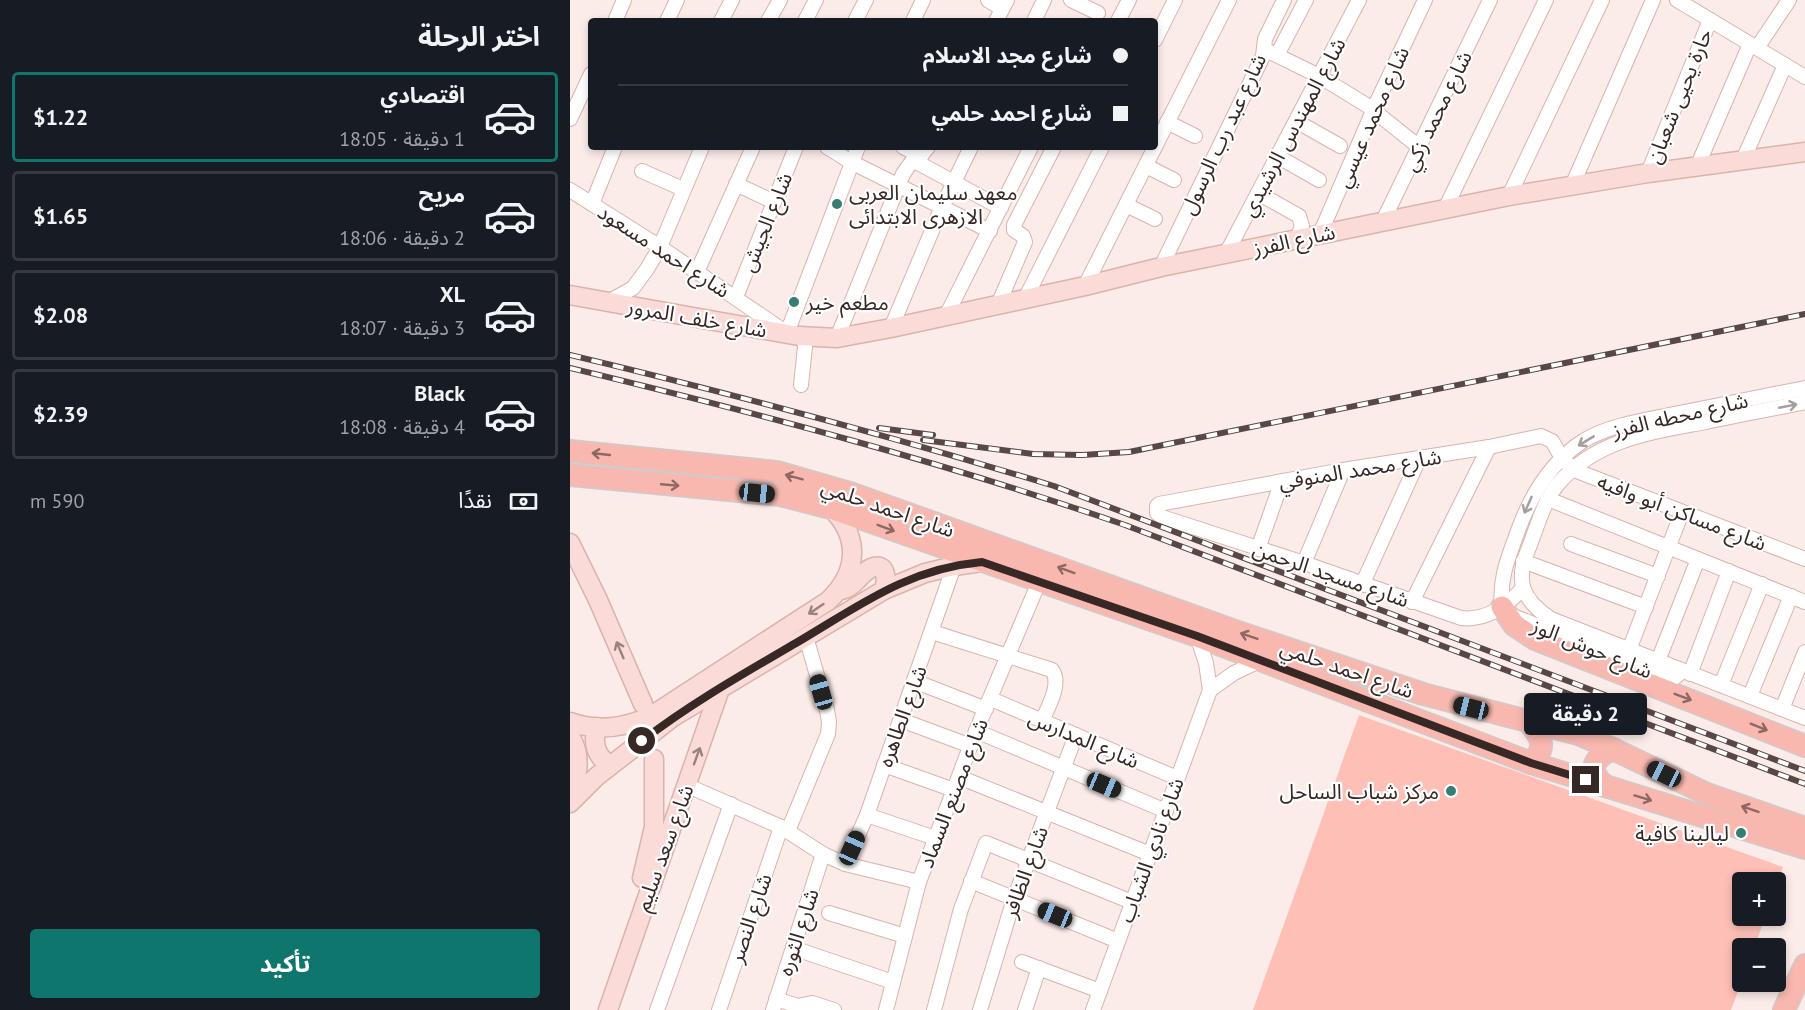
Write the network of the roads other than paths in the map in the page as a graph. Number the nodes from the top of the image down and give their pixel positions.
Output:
1 (624, 0) edge
2 (677, 0) edge
3 (732, 0) edge
4 (780, 0) edge
5 (816, 0) edge
6 (866, 0) edge
7 (923, 0) edge
8 (988, 0) edge
9 (1044, 0) edge
10 (1071, 0) edge
11 (1104, 0) edge
12 (1129, 0) edge
13 (1175, 0) edge
14 (1229, 0) edge
15 (1284, 0) edge
16 (1306, 0) edge
17 (1359, 0) edge
18 (1425, 0) edge
19 (1490, 0) edge
20 (1546, 0) edge
21 (1602, 0) edge
22 (1653, 0) edge
23 (1677, 0) edge
24 (1789, 0) edge
25 (1002, 10) edge
26 (1096, 17) edge
27 (616, 18) edge
28 (669, 18) edge
29 (723, 18) edge
30 (770, 18) edge
31 (807, 18) edge
32 (857, 18) edge
33 (914, 18) edge
34 (1035, 18) edge
35 (1120, 18) edge
36 (1710, 20) junction
37 (1158, 34) edge
38 (1754, 46) junction
39 (1264, 49) junction
40 (1277, 56) junction
41 (1785, 65) junction
42 (1319, 75) junction
43 (1805, 77) edge
44 (588, 81) edge
45 (1373, 110) junction
46 (570, 119) edge
47 (1296, 120) junction
48 (1167, 122) junction
49 (1195, 136) dead end
50 (1158, 141) edge
51 (1340, 146) dead end
52 (1419, 147) junction
53 (614, 150) edge
54 (701, 150) edge
55 (752, 150) edge
56 (795, 150) edge
57 (833, 150) edge
58 (857, 150) edge
59 (970, 150) edge
60 (1030, 150) edge
61 (1052, 150) edge
62 (1100, 150) edge
63 (1154, 150) edge
64 (1803, 150) edge
65 (921, 154) edge
66 (1277, 156) junction
67 (1743, 160) junction
68 (851, 162) junction
69 (1146, 166) junction
70 (1697, 167) junction
71 (642, 171) dead end
72 (1648, 172) junction
73 (1174, 180) dead end
74 (1319, 180) dead end
75 (953, 183) junction
76 (736, 184) junction
77 (899, 186) junction
78 (1572, 186) junction
79 (683, 189) junction
80 (570, 190) edge
81 (1258, 193) junction
82 (1509, 196) junction
83 (774, 202) junction
84 (592, 204) junction
85 (1126, 205) junction
86 (942, 207) junction
87 (1001, 208) junction
88 (1445, 209) junction
89 (1155, 219) dead end
90 (1383, 221) junction
91 (990, 231) junction
92 (1320, 234) junction
93 (1297, 239) junction
94 (660, 247) junction
95 (1226, 254) junction
96 (1161, 267) junction
97 (697, 272) junction
98 (1085, 286) junction
99 (570, 295) edge
100 (736, 297) junction
101 (1026, 299) junction
102 (608, 302) junction
103 (570, 304) edge
104 (998, 305) junction
105 (946, 316) junction
106 (891, 328) junction
107 (787, 333) junction
108 (806, 337) junction
109 (837, 338) junction
110 (801, 386) dead end
111 (1805, 388) edge
112 (1805, 402) edge
113 (1740, 408) junction
114 (1489, 447) junction
115 (570, 451) edge
116 (1562, 458) junction
117 (1419, 459) junction
118 (1343, 470) junction
119 (1574, 470) junction
120 (570, 475) edge
121 (1282, 481) junction
122 (1548, 500) junction
123 (831, 508) junction
124 (1682, 512) junction
125 (1159, 516) joint
126 (570, 543) edge
127 (1571, 544) dead end
128 (1669, 547) junction
129 (1258, 549) junction
130 (1698, 559) junction
131 (1805, 559) edge
132 (1523, 561) junction
133 (982, 562) junction
134 (1304, 563) junction
135 (954, 566) junction
136 (1729, 571) junction
137 (1658, 576) junction
138 (1039, 582) junction
139 (1762, 584) junction
140 (1362, 585) junction
141 (1523, 588) junction
142 (840, 590) junction
143 (884, 590) junction
144 (1791, 596) junction
145 (1412, 602) junction
146 (1805, 602) edge
147 (1502, 607) junction
148 (1646, 607) junction
149 (932, 632) junction
150 (1197, 636) junction
151 (806, 637) junction
152 (1629, 650) junction
153 (1805, 652) edge
154 (1007, 655) junction
155 (1261, 660) junction
156 (1658, 661) junction
157 (1690, 674) junction
158 (914, 681) junction
159 (1721, 685) junction
160 (721, 686) junction
161 (1210, 690) junction
162 (1750, 696) junction
163 (643, 704) dead end
164 (988, 704) junction
165 (1782, 709) junction
166 (1805, 718) edge
167 (901, 720) junction
168 (1042, 721) junction
169 (570, 722) edge
170 (1529, 722) junction
171 (597, 728) junction
172 (976, 731) junction
173 (1076, 735) junction
174 (570, 736) edge
175 (971, 746) junction
176 (1805, 746) edge
177 (1613, 749) junction
178 (654, 759) dead end
179 (1531, 763) junction
180 (610, 765) junction
181 (885, 765) junction
182 (1063, 768) junction
183 (1177, 778) junction
184 (957, 784) junction
185 (686, 785) junction
186 (1605, 786) junction
187 (570, 803) edge
188 (731, 804) junction
189 (1166, 811) junction
190 (1047, 812) junction
191 (867, 815) junction
192 (1805, 828) edge
193 (784, 829) junction
194 (935, 838) junction
195 (1805, 848) edge
196 (823, 854) junction
197 (1150, 854) junction
198 (1029, 859) junction
199 (845, 864) junction
200 (971, 881) junction
201 (919, 882) junction
202 (1014, 899) junction
203 (1132, 902) junction
204 (829, 913) dead end
205 (905, 936) junction
206 (1118, 940) junction
207 (793, 948) junction
208 (1022, 962) dead end
209 (1805, 965) edge
210 (1039, 968) junction
211 (893, 982) junction
212 (1100, 991) junction
213 (774, 1005) edge
214 (596, 1010) edge
215 (608, 1010) edge
216 (657, 1010) edge
217 (719, 1010) edge
218 (832, 1010) edge
219 (886, 1010) edge
220 (934, 1010) edge
221 (980, 1010) edge
222 (1025, 1010) edge
223 (1093, 1010) edge
224 (1785, 1010) edge

1 - 27 street
2 - 28 street
3 - 29 street
4 - 30 street
5 - 31 street
6 - 32 street
7 - 33 street
8 - 25 street
9 - 34 street
10 - 26 street
11 - 26 street
12 - 35 street
13 - 37 street
14 - 48 street
15 - 39 street, شارع عبد رب الرسول
16 - 40 street
17 - 42 street, شارع المهندس الرشيدي
18 - 45 street, شارع محمد عيسي
19 - 52 street, شارع محمد زكي
20 - 88 street
21 - 82 street
22 - 78 street
23 - 36 street
24 - 38 street
36 - 38 street
36 - 72 street, حارة يحيى شعبان
38 - 41 street
38 - 70 street
39 - 40 street
39 - 96 street, شارع عبد رب الرسول
40 - 42 street
41 - 43 street
41 - 67 street
42 - 45 street
42 - 47 street, شارع المهندس الرشيدي
44 - 46 street
45 - 52 street
45 - 92 street, شارع محمد عيسي
47 - 51 street
47 - 66 street, شارع المهندس الرشيدي
48 - 49 street
48 - 50 street
52 - 90 street, شارع محمد زكي
53 - 84 street
54 - 79 street
55 - 76 street
56 - 83 street, شارع الجيش
57 - 68 street
58 - 68 street
59 - 75 street
60 - 87 street
61 - 104 street
62 - 101 street
63 - 69 street
64 - 67 street, شارع الفرز
65 - 75 street
65 - 77 street
66 - 74 street
66 - 81 street, شارع المهندس الرشيدي
67 - 70 street, شارع الفرز
68 - 77 street
68 - 107 street
69 - 73 street
69 - 85 street
70 - 72 street, شارع الفرز
71 - 79 street
72 - 78 street, شارع الفرز
75 - 86 street
75 - 87 street
76 - 83 street
76 - 97 street
77 - 86 street
77 - 109 street
78 - 82 street, شارع الفرز
79 - 94 street
80 - 84 street, شارع احمد مسعود
81 - 93 street
81 - 95 street, شارع المهندس الرشيدي
82 - 88 street, شارع الفرز
83 - 100 street, شارع الجيش
84 - 94 street, شارع احمد مسعود
85 - 89 street
85 - 98 street
86 - 91 street
86 - 106 street
87 - 91 street
88 - 90 street, شارع الفرز
90 - 92 street, شارع الفرز
91 - 105 street
92 - 93 street, شارع الفرز
93 - 95 street, شارع الفرز
94 - 97 street, شارع احمد مسعود
94 - 102 street
95 - 96 street, شارع الفرز
96 - 98 street, شارع الفرز
97 - 100 street, شارع احمد مسعود
98 - 101 street, شارع الفرز
99 - 102 street, شارع خلف المرور
100 - 107 street, شارع احمد مسعود
101 - 104 street, شارع الفرز
102 - 103 street, شارع خلف المرور
102 - 107 street, شارع خلف المرور
104 - 105 street, شارع الفرز
105 - 106 street, شارع الفرز
106 - 109 street, شارع الفرز
107 - 108 street, شارع الفرز
108 - 109 street, شارع الفرز
108 - 110 street
111 - 113 street, شارع محطه الفرز
113 -> 112 street, شارع محطه الفرز
113 -> 116 street, شارع محطه الفرز
113 - 119 street, شارع محطه الفرز
114 - 116 street, شارع محمد المنوفي
114 - 117 street, شارع محمد المنوفي
114 - 145 street
170 -> 115 main road, شارع احمد حلمي
116 - 119 street, شارع مساكن أبو وافيه
116 -> 147 street, شارع محطه الفرز
117 - 118 street, شارع محمد المنوفي
117 - 140 street
118 - 121 street, شارع محمد المنوفي
118 - 134 street
119 - 122 street, شارع محطه الفرز
119 - 124 street, شارع مساكن أبو وافيه
120 -> 123 main road, شارع احمد حلمي
121 - 125 street, شارع محمد المنوفي
121 - 129 street
122 - 128 street
122 - 132 street, شارع محطه الفرز
123 -> 133 main road, شارع احمد حلمي
123 - 142 street
124 - 128 street
124 - 131 street, شارع مساكن أبو وافيه
125 - 129 street, شارع مسجد الرحمن
163 -> 126 street
127 - 137 street
128 - 130 street
128 - 137 street
129 - 134 street, شارع مسجد الرحمن
130 - 136 street
130 - 156 street
132 - 141 street
132 - 148 street
133 - 135 street
133 - 138 main road, شارع احمد حلمي
134 - 140 street, شارع مسجد الرحمن
135 - 143 street
135 - 149 street, شارع الطاهره
136 - 139 street
136 - 157 street
137 - 148 street
138 - 150 main road, شارع احمد حلمي
138 - 154 street, شارع مصنع السماد
139 - 144 street
139 - 159 street
140 - 145 street, شارع مسجد الرحمن
141 - 147 street, شارع مسجد الرحمن
141 - 152 street, شارع حوش الوز
142 - 143 street
142 -> 171 street
143 - 151 street
144 - 146 street
144 - 162 street
145 - 147 street, شارع مسجد الرحمن
147 - 157 street, شارع حوش الوز
147 -> 176 main road
148 - 152 street
149 - 154 street
149 - 158 street, شارع الطاهره
150 - 155 main road, شارع احمد حلمي
150 - 161 street, شارع نادي الشباب
151 - 160 street
151 - 193 street, شارع النصر
152 - 156 street, شارع حوش الوز
153 - 165 street
154 - 164 street, شارع مصنع السماد
154 - 168 street
155 - 161 street
155 - 179 main road, شارع احمد حلمي
156 - 157 street, شارع حوش الوز
157 - 159 street, شارع حوش الوز
158 - 164 street, شارع المدارس
158 - 167 street, شارع الطاهره
159 - 162 street, شارع حوش الوز
160 - 180 street
185 -> 160 street, شارع سعد سليم
161 - 183 street, شارع نادي الشباب
162 - 165 street, شارع حوش الوز
164 - 168 street, شارع المدارس
164 - 172 street, شارع مصنع السماد
165 - 166 street, شارع حوش الوز
167 - 175 street
167 - 181 street, شارع الطاهره
168 - 173 street, شارع المدارس
169 - 171 street
170 - 177 main road, شارع احمد حلمي
170 - 179 main road
171 - 180 street
172 - 175 street, شارع مصنع السماد
172 - 182 street
173 - 182 street, شارع الظافر
173 - 183 street, شارع المدارس
174 - 187 street
175 - 184 street, شارع مصنع السماد
177 - 186 main road
192 -> 177 main road, شارع احمد حلمي
178 - 214 street
179 - 186 main road, شارع احمد حلمي
180 - 187 street
181 - 184 street
181 - 191 street, شارع الطاهره
182 - 189 street
182 - 190 street, شارع الظافر
183 - 189 street, شارع نادي الشباب
184 - 190 street
184 - 194 street, شارع مصنع السماد
185 - 188 street
185 - 215 street, شارع سعد سليم
186 -> 195 main road, شارع احمد حلمي
188 - 193 street
188 - 216 street
189 - 197 street, شارع نادي الشباب
190 - 197 street
190 - 198 street, شارع الظافر
191 - 194 street
191 - 199 street, شارع الطاهره
193 - 196 street
193 - 217 street, شارع النصر
194 - 201 street, شارع مصنع السماد
196 - 199 street
196 - 207 street, شارع الثوره
197 - 203 street, شارع نادي الشباب
198 - 200 street
198 - 202 street, شارع الظافر
198 - 203 street
199 - 201 street
200 - 202 street
200 - 220 street
201 - 205 street, شارع مصنع السماد
202 - 206 street
202 - 221 street, شارع الظافر
203 - 206 street, شارع نادي الشباب
204 - 205 street
205 - 211 street, شارع مصنع السماد
206 - 212 street, شارع نادي الشباب
207 - 211 street
207 - 213 street, شارع الثوره
208 - 210 street
209 - 224 main road
210 - 212 street
210 - 222 street
211 - 219 street, شارع مصنع السماد
212 - 223 street, شارع نادي الشباب
213 - 218 street

